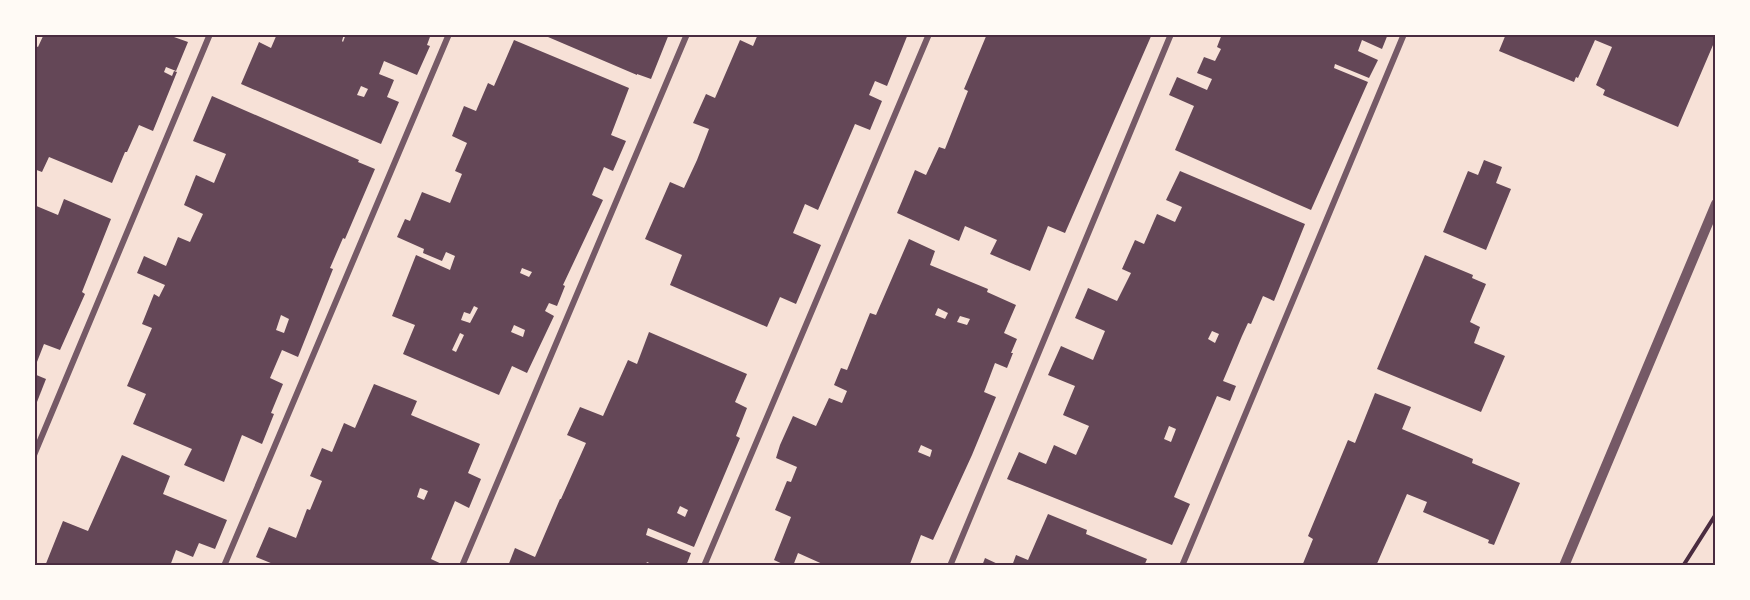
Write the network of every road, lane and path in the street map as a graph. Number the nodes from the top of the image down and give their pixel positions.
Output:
1 (210, 34) edge
2 (449, 34) edge
3 (687, 34) edge
4 (928, 34) edge
5 (1171, 34) edge
6 (1404, 34) edge
7 (1716, 204) edge
8 (34, 455) edge
9 (1716, 514) edge
10 (224, 566) edge
11 (462, 566) edge
12 (704, 566) edge
13 (950, 566) edge
14 (1182, 566) edge
15 (1564, 566) edge
16 (1683, 566) edge

1 - 8 street
2 - 10 street
3 - 11 street
4 - 12 street
5 - 13 street
6 - 14 street
7 - 15 street
9 - 16 path

